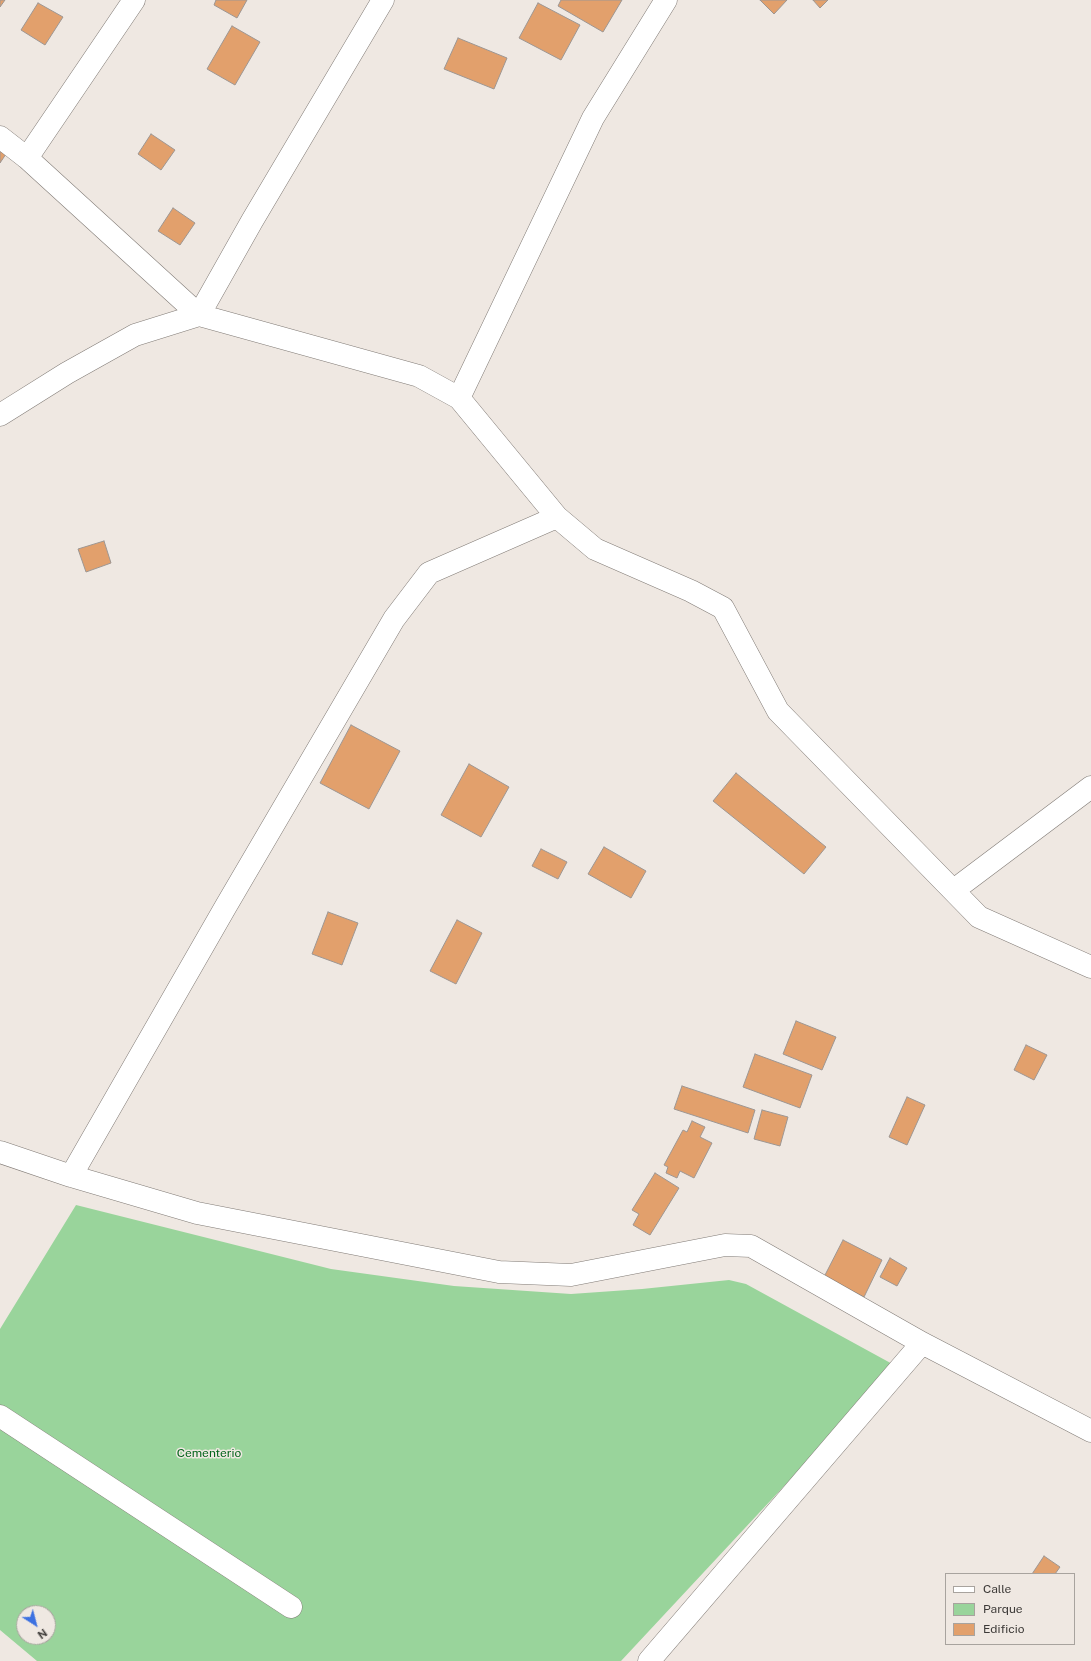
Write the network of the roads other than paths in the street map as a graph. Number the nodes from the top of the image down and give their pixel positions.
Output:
1 (134, 0) edge
2 (384, 0) edge
3 (666, 0) edge
4 (0, 137) edge
5 (27, 158) junction
6 (199, 315) junction
7 (459, 398) junction
8 (0, 416) edge
9 (557, 517) junction
10 (1091, 787) edge
11 (954, 890) junction
12 (1091, 967) edge
13 (0, 1152) edge
14 (71, 1176) junction
15 (922, 1344) junction
16 (0, 1416) edge
17 (1091, 1431) edge
18 (291, 1607) dead end
19 (649, 1661) edge

1 - 5 street
2 - 6 street
3 - 7 street
4 - 5 street
5 - 6 street
6 - 7 street
6 - 8 street
7 - 9 street
9 - 11 street
9 - 14 street
10 - 11 street
11 - 12 street
13 - 14 street
14 - 15 street
15 - 17 street
15 - 19 street
16 - 18 street

